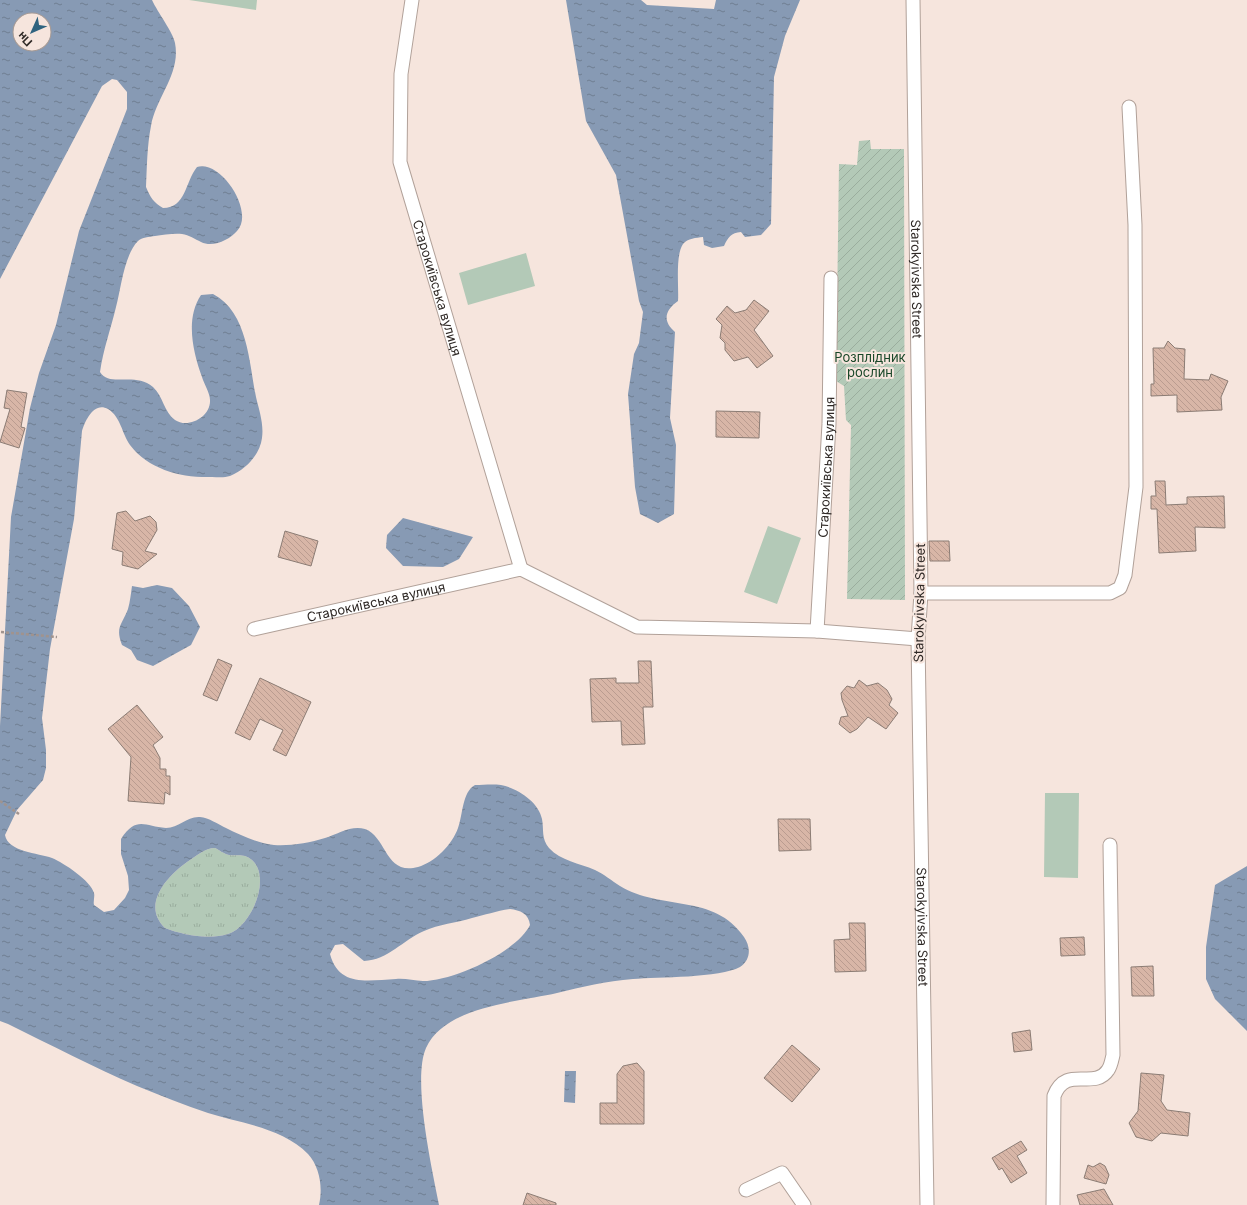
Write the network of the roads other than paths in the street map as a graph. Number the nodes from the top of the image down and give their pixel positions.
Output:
1 (412, 0) edge
2 (913, 0) edge
3 (1129, 107) dead end
4 (831, 278) dead end
5 (521, 569) junction
6 (921, 593) junction
7 (254, 629) dead end
8 (817, 631) junction
9 (918, 639) junction
10 (1110, 845) dead end
11 (746, 1190) dead end
12 (804, 1205) edge
13 (927, 1205) edge
14 (1053, 1205) edge

1 - 5 street, Старокиївська вулиця
2 - 6 street, Starokyivska Street
3 - 6 street
4 - 8 street, Старокиївська вулиця
5 - 7 street, Старокиївська вулиця
5 - 8 street
6 - 9 street, Starokyivska Street
8 - 9 street
9 - 13 street, Starokyivska Street
10 - 14 street
11 - 12 street

